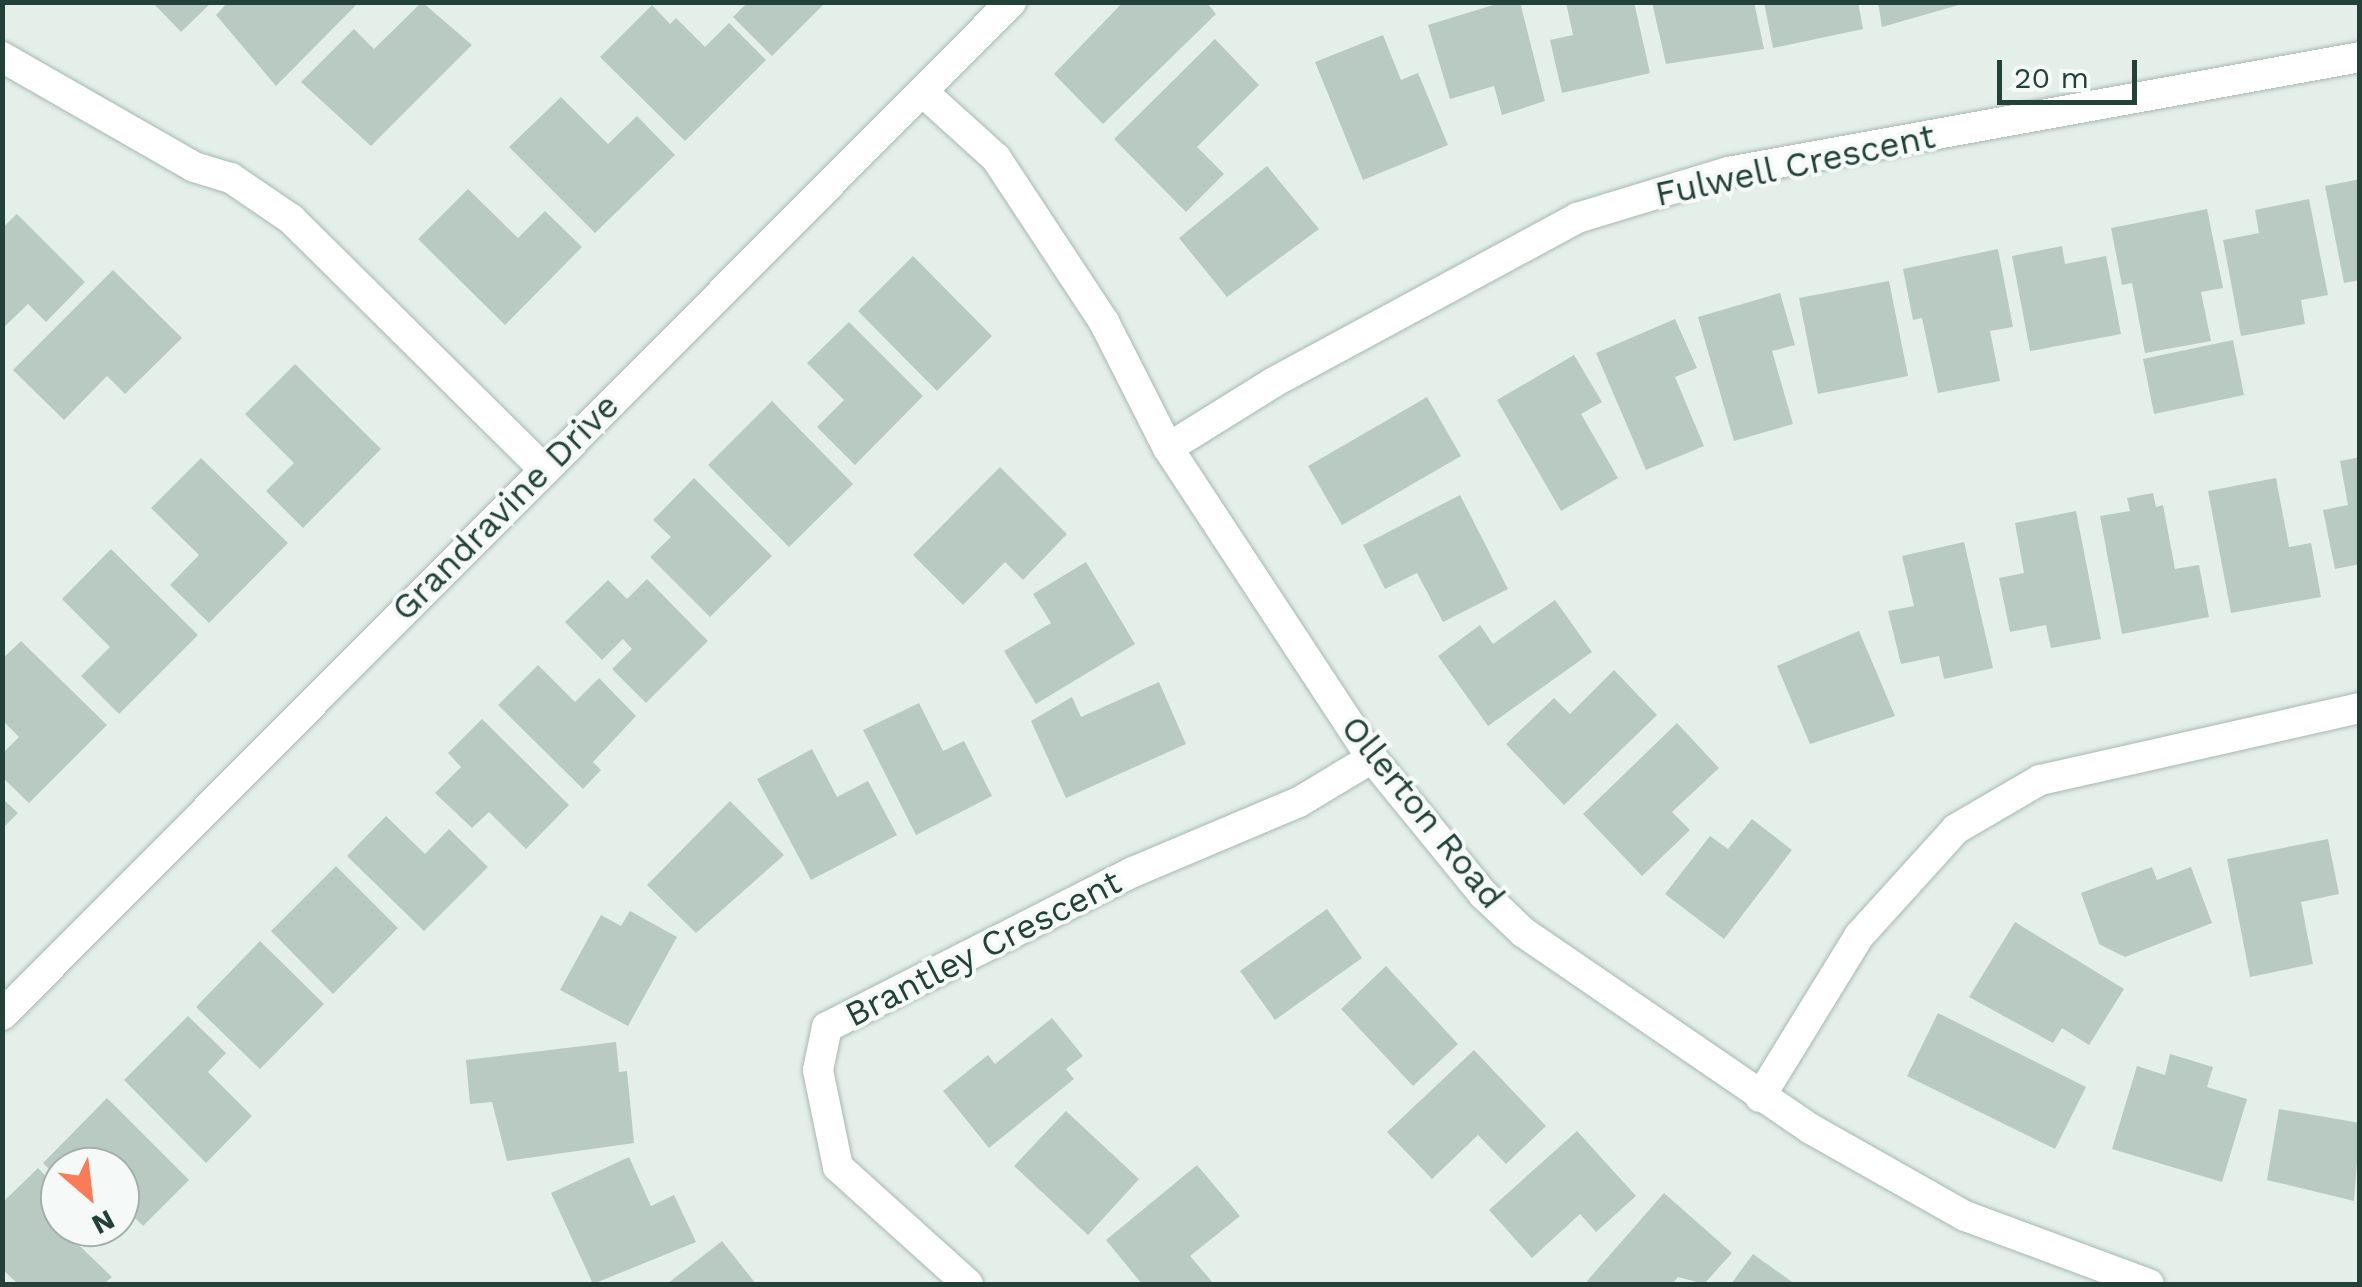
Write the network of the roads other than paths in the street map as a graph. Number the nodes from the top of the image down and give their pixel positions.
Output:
1 (1011, 2) edge
2 (2, 56) edge
3 (2360, 57) edge
4 (924, 92) junction
5 (1168, 448) junction
6 (542, 467) junction
7 (2360, 708) edge
8 (1372, 758) junction
9 (2, 1014) edge
10 (1760, 1096) junction
11 (968, 1284) edge
12 (2149, 1284) edge

1 - 4 street, Grandravine Drive
2 - 6 street
3 - 5 street, Fulwell Crescent
4 - 5 street, Ollerton Road
4 - 6 street, Grandravine Drive
5 - 8 street, Ollerton Road
6 - 9 street, Grandravine Drive
7 - 10 street
8 - 10 street, Ollerton Road
8 - 11 street, Brantley Crescent
10 - 12 street, Ollerton Road

